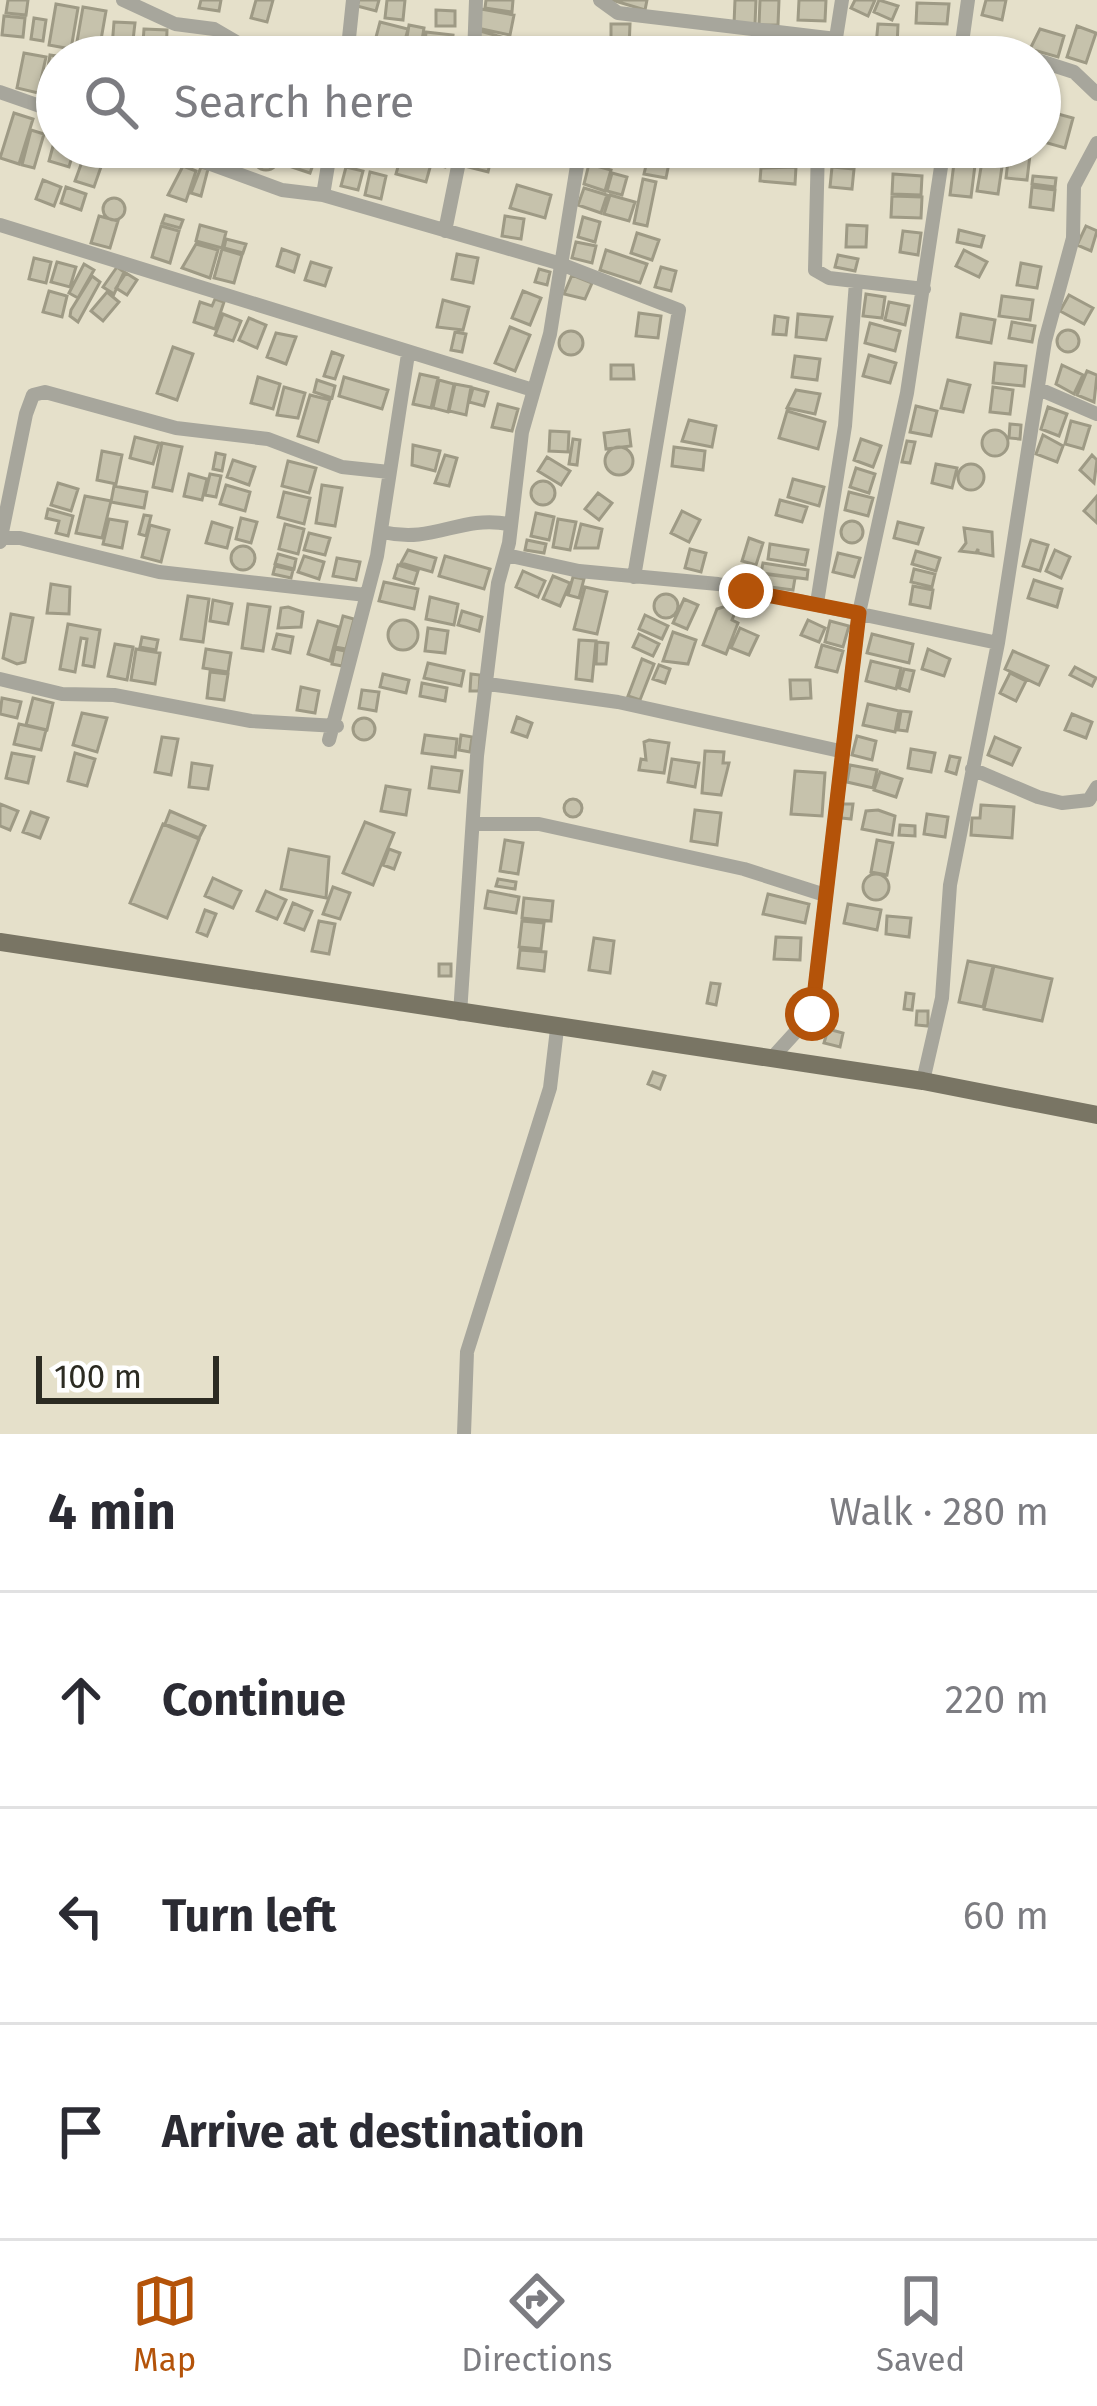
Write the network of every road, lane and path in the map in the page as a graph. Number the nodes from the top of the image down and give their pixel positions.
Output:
1 (123, 0) edge
2 (353, 0) edge
3 (476, 0) edge
4 (600, 0) edge
5 (842, 0) edge
6 (968, 0) edge
7 (226, 36) edge
8 (349, 36) edge
9 (475, 36) edge
10 (811, 36) edge
11 (836, 36) edge
12 (963, 36) edge
13 (1061, 68) edge
14 (0, 92) edge
15 (1097, 94) edge
16 (36, 105) edge
17 (1097, 143) edge
18 (222, 168) edge
19 (328, 168) edge
20 (458, 168) edge
21 (576, 168) edge
22 (817, 168) edge
23 (941, 168) edge
24 (323, 195) junction
25 (0, 225) edge
26 (445, 231) junction
27 (558, 263) junction
28 (856, 282) junction
29 (924, 289) junction
30 (408, 353) junction
31 (1039, 388) junction
32 (533, 390) junction
33 (1097, 414) edge
34 (389, 472) junction
35 (509, 524) junction
36 (382, 532) junction
37 (0, 540) edge
38 (506, 555) junction
39 (634, 577) junction
40 (366, 595) junction
41 (817, 603) junction
42 (859, 613) junction
43 (998, 643) junction
44 (0, 679) edge
45 (488, 684) junction
46 (840, 751) junction
47 (972, 769) junction
48 (1097, 787) edge
49 (474, 824) junction
50 (826, 895) junction
51 (0, 942) edge
52 (460, 1014) junction
53 (557, 1029) junction
54 (772, 1058) junction
55 (923, 1082) junction
56 (1097, 1115) edge
57 (464, 1434) edge

1 - 7 street
2 - 8 street
3 - 9 street
4 - 10 street
5 - 11 street
6 - 12 street
13 - 15 street
14 - 16 street
17 - 31 street
18 - 24 street
19 - 24 street
20 - 26 street
21 - 27 street
22 - 28 street
23 - 29 street
24 - 26 street
25 - 30 street
26 - 27 street
27 - 32 street
27 - 39 street
28 - 29 street
28 - 41 street
29 - 42 street
30 - 32 street
30 - 34 street
31 - 33 street
31 - 43 street
32 - 35 street
34 - 36 street
34 - 37 street
35 - 36 street
35 - 38 street
36 - 40 street
37 - 40 street
38 - 39 street
38 - 45 street
39 - 41 street
40 - 44 street
41 - 42 street
42 - 43 street
42 - 46 street
43 - 47 street
45 - 46 street
45 - 49 street
46 - 50 street
47 - 48 street
47 - 55 street
49 - 50 street
49 - 52 street
50 - 54 street
51 - 52 main road
52 - 53 main road
53 - 54 main road
53 - 57 street
54 - 55 main road
55 - 56 main road

